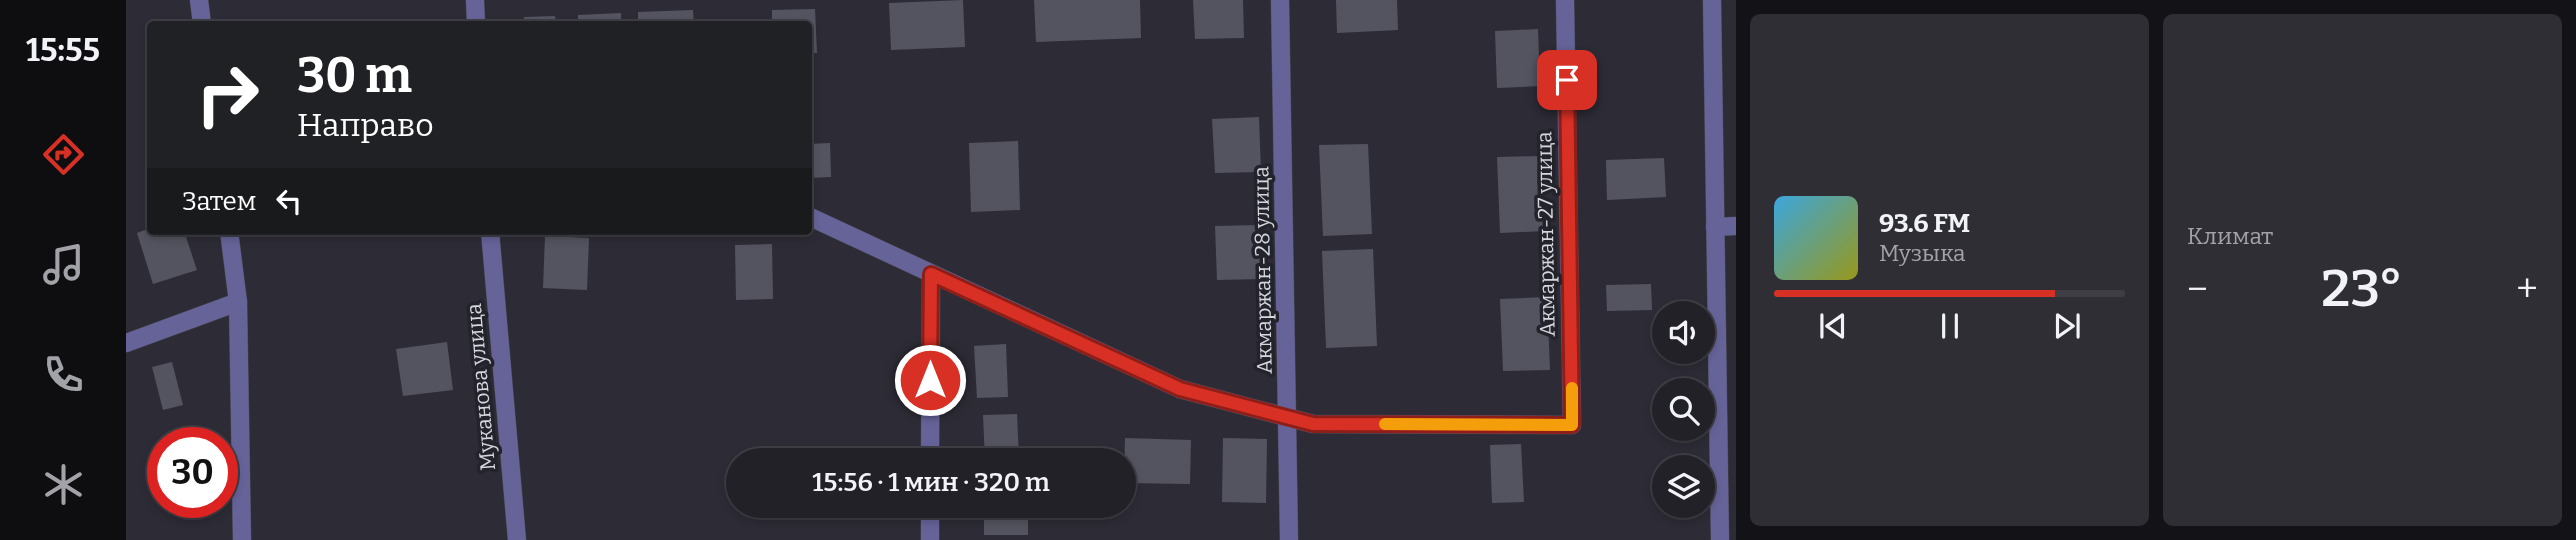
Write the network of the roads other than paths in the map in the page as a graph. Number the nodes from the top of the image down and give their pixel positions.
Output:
1 (199, 0) edge
2 (475, 0) edge
3 (1280, 0) edge
4 (1565, 0) edge
5 (1712, 0) edge
6 (202, 21) edge
7 (476, 21) edge
8 (812, 218) edge
9 (1736, 226) edge
10 (1715, 227) junction
11 (230, 235) edge
12 (490, 235) edge
13 (931, 274) junction
14 (238, 302) junction
15 (126, 343) edge
16 (1288, 417) junction
17 (930, 448) edge
18 (930, 518) edge
19 (242, 540) edge
20 (517, 540) edge
21 (930, 540) edge
22 (1289, 540) edge
23 (1720, 540) edge

1 - 6 street
2 - 7 street
3 - 16 street, Акмаржан-28 улица
4 - 16 street, Акмаржан-27 улица
5 - 10 street
8 - 13 street
9 - 10 street
10 - 23 street
11 - 14 street
12 - 20 street, Муканова улица
13 - 16 street
13 - 17 street
14 - 15 street
14 - 19 street
16 - 22 street, Акмаржан-28 улица
18 - 21 street

